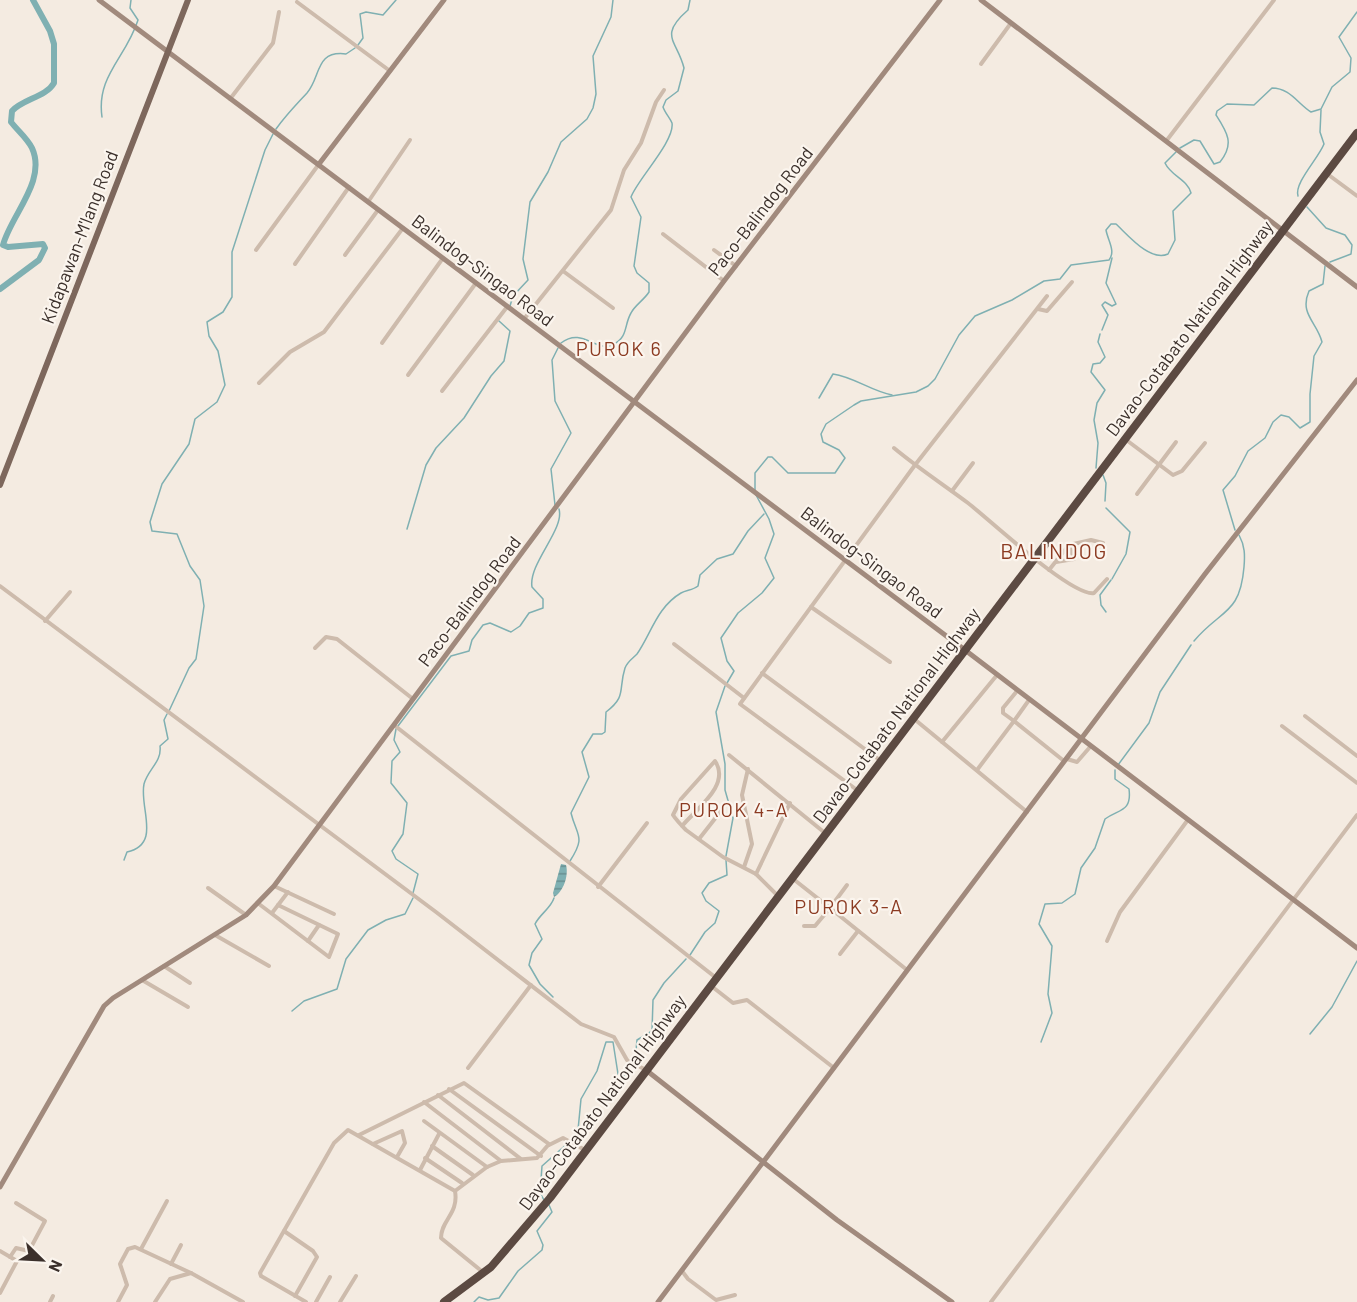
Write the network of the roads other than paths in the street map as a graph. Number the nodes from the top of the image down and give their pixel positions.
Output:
1 (99, 0) edge
2 (188, 0) edge
3 (444, 0) edge
4 (940, 0) edge
5 (981, 0) edge
6 (1274, 0) edge
7 (297, 2) dead end
8 (279, 12) dead end
9 (1011, 23) junction
10 (166, 52) junction
11 (981, 64) dead end
12 (390, 72) junction
13 (664, 90) dead end
14 (230, 99) junction
15 (1355, 139) edge
16 (410, 140) dead end
17 (1167, 140) junction
18 (319, 164) junction
19 (1326, 173) junction
20 (349, 188) junction
21 (1357, 196) edge
22 (368, 202) junction
23 (378, 210) junction
24 (403, 228) junction
25 (1282, 230) junction
26 (663, 234) dead end
27 (256, 250) dead end
28 (714, 250) dead end
29 (345, 255) dead end
30 (443, 258) junction
31 (295, 264) dead end
32 (736, 266) junction
33 (563, 271) junction
34 (724, 281) junction
35 (1072, 282) dead end
36 (477, 283) junction
37 (1357, 286) edge
38 (1047, 296) dead end
39 (507, 307) junction
40 (613, 308) dead end
41 (1038, 309) junction
42 (524, 320) junction
43 (382, 343) dead end
44 (408, 375) dead end
45 (1357, 380) edge
46 (259, 383) dead end
47 (442, 391) dead end
48 (634, 401) junction
49 (1124, 439) junction
50 (1176, 442) dead end
51 (1205, 443) dead end
52 (894, 448) dead end
53 (973, 463) dead end
54 (915, 465) junction
55 (1157, 466) junction
56 (0, 485) edge
57 (952, 491) junction
58 (1137, 494) dead end
59 (1103, 543) dead end
60 (1069, 545) junction
61 (1034, 557) junction
62 (844, 561) junction
63 (1056, 562) junction
64 (1049, 570) junction
65 (1107, 579) dead end
66 (0, 586) edge
67 (70, 592) dead end
68 (811, 607) junction
69 (45, 621) junction
70 (674, 644) dead end
71 (315, 648) dead end
72 (965, 650) junction
73 (890, 662) dead end
74 (762, 673) junction
75 (997, 675) junction
76 (1017, 691) junction
77 (744, 698) junction
78 (413, 700) junction
79 (1029, 700) junction
80 (1305, 716) dead end
81 (913, 718) junction
82 (1014, 721) junction
83 (394, 726) junction
84 (1282, 726) dead end
85 (1081, 740) junction
86 (942, 742) junction
87 (1090, 747) junction
88 (729, 755) dead end
89 (1357, 756) edge
90 (1066, 760) junction
91 (881, 761) junction
92 (748, 769) junction
93 (977, 770) junction
94 (1357, 783) edge
95 (858, 791) junction
96 (790, 803) junction
97 (720, 811) dead end
98 (1027, 812) junction
99 (1357, 814) edge
100 (1187, 821) junction
101 (648, 823) dead end
102 (318, 825) junction
103 (682, 826) junction
104 (825, 833) junction
105 (699, 839) junction
106 (744, 867) junction
107 (756, 874) junction
108 (792, 877) junction
109 (848, 885) dead end
110 (274, 886) junction
111 (598, 887) junction
112 (208, 888) dead end
113 (288, 892) junction
114 (778, 896) junction
115 (1293, 899) junction
116 (260, 904) junction
117 (278, 905) junction
118 (830, 908) junction
119 (272, 913) junction
120 (334, 914) dead end
121 (246, 915) junction
122 (319, 925) junction
123 (804, 926) dead end
124 (858, 931) junction
125 (215, 935) junction
126 (308, 941) junction
127 (1107, 941) dead end
128 (1357, 948) edge
129 (840, 954) dead end
130 (164, 966) junction
131 (269, 966) dead end
132 (907, 970) junction
133 (715, 977) junction
134 (142, 980) junction
135 (190, 983) dead end
136 (531, 985) junction
137 (710, 985) junction
138 (188, 1007) dead end
139 (468, 1068) dead end
140 (834, 1068) junction
141 (646, 1070) junction
142 (449, 1089) junction
143 (438, 1095) junction
144 (424, 1102) junction
145 (424, 1121) dead end
146 (439, 1134) junction
147 (359, 1135) junction
148 (373, 1143) junction
149 (432, 1146) junction
150 (549, 1146) junction
151 (585, 1150) junction
152 (541, 1156) junction
153 (397, 1157) junction
154 (425, 1158) junction
155 (521, 1159) junction
156 (501, 1161) junction
157 (764, 1161) junction
158 (487, 1167) junction
159 (420, 1170) junction
160 (473, 1175) junction
161 (462, 1183) junction
162 (0, 1187) edge
163 (455, 1191) junction
164 (167, 1201) dead end
165 (16, 1203) dead end
166 (284, 1232) junction
167 (181, 1245) dead end
168 (141, 1249) junction
169 (0, 1251) edge
170 (10, 1257) junction
171 (171, 1264) junction
172 (682, 1271) junction
173 (190, 1273) junction
174 (484, 1273) junction
175 (356, 1276) dead end
176 (330, 1277) dead end
177 (0, 1293) edge
178 (735, 1295) dead end
179 (53, 1296) dead end
180 (295, 1296) junction
181 (50, 1302) edge
182 (118, 1302) edge
183 (155, 1302) edge
184 (243, 1302) edge
185 (306, 1302) edge
186 (316, 1302) edge
187 (340, 1302) edge
188 (444, 1302) edge
189 (658, 1302) edge
190 (952, 1302) edge
191 (991, 1302) edge

1 - 10 street, Balindog-Singao Road
2 - 10 main road, Kidapawan-M'lang Road
3 - 12 street
4 - 32 street, Paco-Balindog Road
5 - 9 street
6 - 17 street
7 - 12 street
8 - 14 street
9 - 11 street
9 - 17 street
10 - 14 street, Balindog-Singao Road
10 - 56 main road, Kidapawan-M'lang Road
12 - 18 street
13 - 33 street
14 - 18 street, Balindog-Singao Road
15 - 19 highway, Davao-Cotabato National Highway
16 - 22 street
17 - 25 street
18 - 20 street, Balindog-Singao Road
18 - 27 street
19 - 21 street
19 - 25 highway, Davao-Cotabato National Highway
20 - 22 street, Balindog-Singao Road
20 - 31 street
22 - 23 street, Balindog-Singao Road
23 - 24 street, Balindog-Singao Road
23 - 29 street
24 - 30 street, Balindog-Singao Road
24 - 46 street
25 - 37 street
25 - 49 highway, Davao-Cotabato National Highway
26 - 34 street
28 - 32 street
30 - 36 street, Balindog-Singao Road
30 - 43 street
32 - 34 street, Paco-Balindog Road
33 - 40 street
33 - 42 street
34 - 48 street, Paco-Balindog Road
35 - 41 street
36 - 39 street, Balindog-Singao Road
36 - 44 street
38 - 41 street
39 - 42 street, Balindog-Singao Road
39 - 47 street
41 - 54 street
42 - 48 street, Balindog-Singao Road
45 - 85 street
48 - 62 street, Balindog-Singao Road
48 - 78 street, Paco-Balindog Road
49 - 55 street
49 - 61 highway, Davao-Cotabato National Highway
50 - 55 street
51 - 55 street
52 - 54 street
53 - 57 street
54 - 57 street
54 - 62 street
55 - 58 street
57 - 61 street
59 - 60 street
60 - 63 street
60 - 63 street
61 - 64 street
61 - 72 highway, Davao-Cotabato National Highway
62 - 68 street
62 - 72 street, Balindog-Singao Road
63 - 64 street
64 - 65 street
66 - 69 street
67 - 69 street
68 - 73 street
68 - 74 street
69 - 102 street
70 - 77 street
71 - 78 street
72 - 75 street, Balindog-Singao Road
72 - 81 highway, Davao-Cotabato National Highway
74 - 77 street
74 - 91 street
75 - 76 street, Balindog-Singao Road
75 - 86 street
76 - 79 street, Balindog-Singao Road
76 - 82 street
77 - 95 street
78 - 83 street, Paco-Balindog Road
79 - 82 street
79 - 85 street, Balindog-Singao Road
80 - 89 street
81 - 86 street
81 - 91 highway, Davao-Cotabato National Highway
82 - 90 street
82 - 93 street
83 - 102 street, Paco-Balindog Road
83 - 111 street
84 - 94 street
85 - 87 street, Balindog-Singao Road
85 - 90 street
86 - 93 street
87 - 90 street
87 - 100 street, Balindog-Singao Road
88 - 92 street
90 - 98 street
91 - 95 highway, Davao-Cotabato National Highway
92 - 96 street
92 - 106 street
93 - 98 street
95 - 104 highway, Davao-Cotabato National Highway
96 - 104 street
96 - 107 street
97 - 105 street
98 - 132 street
99 - 115 street
100 - 115 street, Balindog-Singao Road
100 - 127 street
101 - 111 street
102 - 110 street, Paco-Balindog Road
102 - 136 street
103 - 103 street
103 - 105 street
104 - 108 highway, Davao-Cotabato National Highway
105 - 106 street
106 - 107 street
107 - 114 street
108 - 114 highway, Davao-Cotabato National Highway
108 - 118 street
109 - 118 street
110 - 113 street
110 - 116 street, Paco-Balindog Road
111 - 133 street
112 - 121 street
113 - 117 street
113 - 120 street
114 - 133 highway, Davao-Cotabato National Highway
115 - 128 street, Balindog-Singao Road
115 - 191 street
116 - 119 street
116 - 121 street, Paco-Balindog Road
117 - 119 street
117 - 122 street
118 - 123 street
118 - 124 street
119 - 126 street
121 - 125 street, Paco-Balindog Road
122 - 126 street
122 - 126 street
124 - 129 street
124 - 132 street
125 - 130 street, Paco-Balindog Road
125 - 131 street
130 - 134 street, Paco-Balindog Road
130 - 135 street
132 - 140 street
133 - 137 highway, Davao-Cotabato National Highway
134 - 138 street
134 - 162 street, Paco-Balindog Road
136 - 139 street
136 - 141 street
137 - 140 street
137 - 141 highway, Davao-Cotabato National Highway
140 - 157 street
141 - 151 highway, Davao-Cotabato National Highway
141 - 157 street
142 - 143 street
142 - 150 street
142 - 152 street
143 - 144 street
143 - 155 street
144 - 147 street
144 - 156 street
145 - 146 street
146 - 149 street
146 - 158 street
147 - 148 street
147 - 166 street
148 - 153 street
148 - 153 street
149 - 154 street
149 - 160 street
150 - 151 street
150 - 152 street
151 - 174 highway, Davao-Cotabato National Highway
152 - 155 street
153 - 159 street
154 - 159 street
154 - 161 street
155 - 156 street
156 - 158 street
157 - 172 street
157 - 190 street
158 - 160 street
159 - 163 street
160 - 161 street
161 - 163 street
163 - 174 street
164 - 168 street
165 - 170 street
166 - 180 street
166 - 180 street
167 - 171 street
168 - 171 street
168 - 182 street
169 - 170 street
170 - 177 street
171 - 173 street
172 - 178 street
172 - 189 street
173 - 183 street
173 - 184 street
174 - 188 highway, Davao-Cotabato National Highway
175 - 187 street
176 - 186 street
179 - 181 street
180 - 185 street

